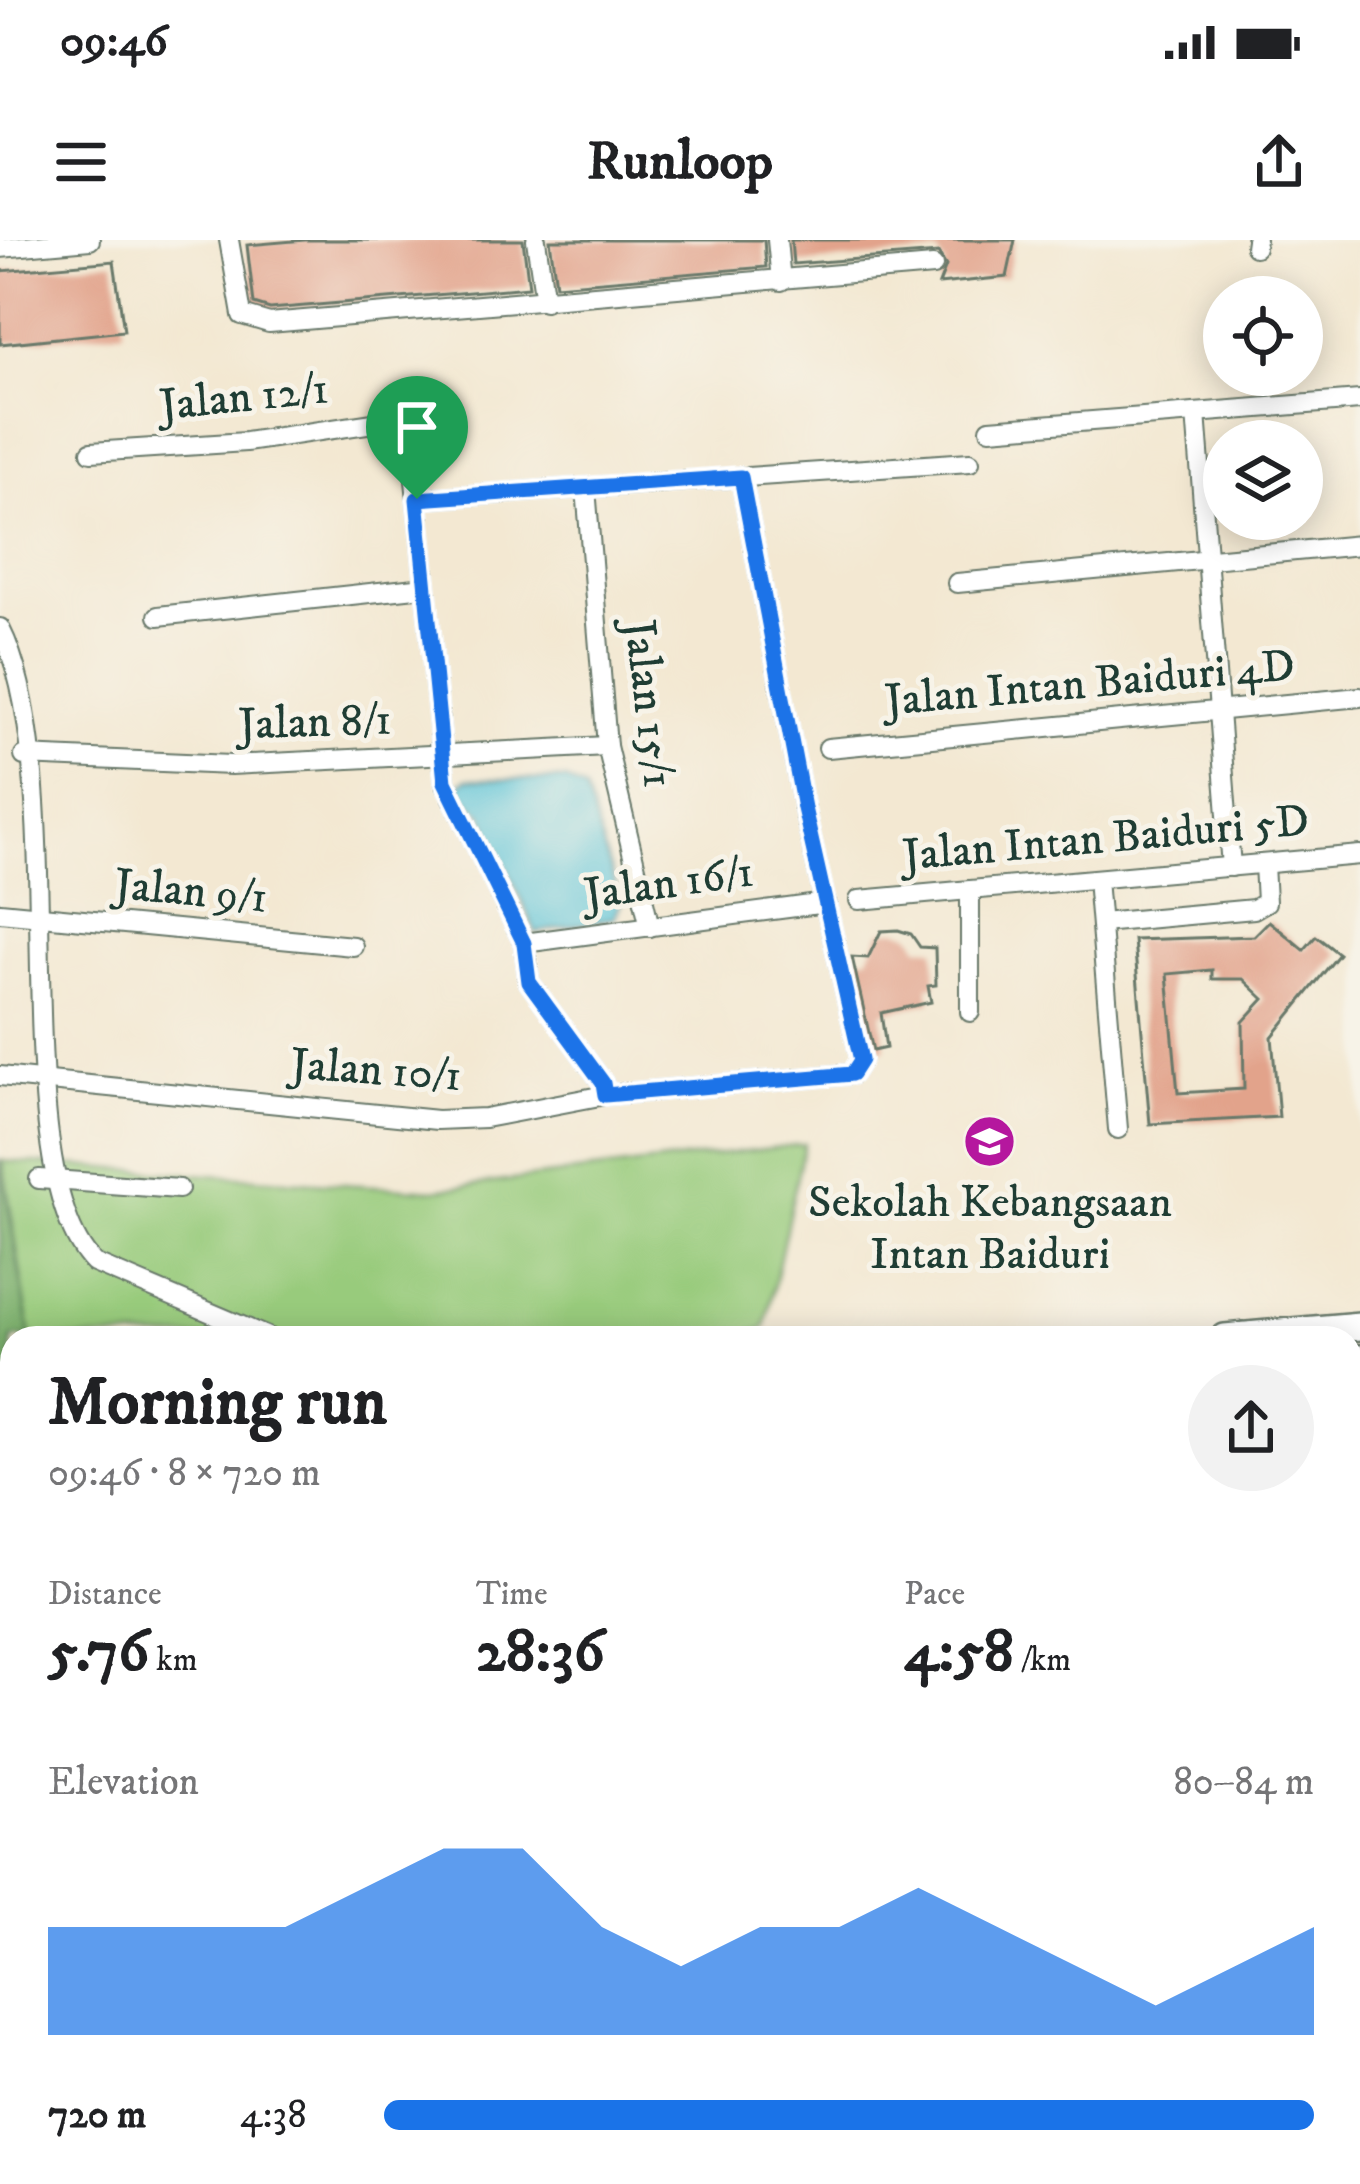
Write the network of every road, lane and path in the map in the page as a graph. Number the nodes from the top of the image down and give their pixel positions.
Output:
1 (90, 240) edge
2 (230, 240) edge
3 (536, 240) edge
4 (777, 240) edge
5 (0, 248) edge
6 (933, 266) dead end
7 (781, 280) junction
8 (545, 301) junction
9 (1360, 400) edge
10 (1196, 413) junction
11 (991, 429) dead end
12 (92, 452) dead end
13 (970, 462) dead end
14 (741, 477) junction
15 (586, 488) junction
16 (417, 499) junction
17 (1360, 545) edge
18 (1207, 560) junction
19 (957, 583) dead end
20 (425, 587) junction
21 (158, 616) dead end
22 (0, 628) edge
23 (1360, 698) edge
24 (1219, 711) junction
25 (0, 743) edge
26 (608, 746) junction
27 (828, 748) dead end
28 (24, 750) junction
29 (440, 758) junction
30 (1360, 855) edge
31 (1264, 864) junction
32 (1232, 867) junction
33 (1097, 879) junction
34 (970, 890) junction
35 (860, 900) dead end
36 (826, 903) junction
37 (0, 912) edge
38 (22, 915) junction
39 (1101, 923) junction
40 (650, 927) junction
41 (524, 943) junction
42 (353, 946) dead end
43 (970, 1012) dead end
44 (20, 1032) dead end
45 (20, 1055) dead end
46 (10, 1077) edge
47 (605, 1095) junction
48 (1118, 1129) dead end
49 (39, 1179) junction
50 (179, 1190) dead end
51 (242, 1326) edge

1 - 5 street
2 - 8 street
3 - 8 street
4 - 7 street
6 - 7 street
7 - 8 street
9 - 10 street
10 - 11 street
10 - 18 street
12 - 16 street, Jalan 12/1
13 - 14 street
14 - 15 street
14 - 36 street
15 - 16 street
15 - 26 street, Jalan 15/1
16 - 20 street
17 - 18 street
18 - 19 street
18 - 24 street
20 - 21 street
20 - 29 street
22 - 28 street
23 - 24 street, Jalan Intan Baiduri 4D
24 - 27 street, Jalan Intan Baiduri 4D
24 - 32 street
25 - 28 street, Jalan 8/1
26 - 29 street, Jalan 8/1
26 - 40 street, Jalan 15/1
28 - 29 street, Jalan 8/1
28 - 38 street
29 - 41 street
30 - 31 street, Jalan Intan Baiduri 5D
31 - 32 street, Jalan Intan Baiduri 5D
31 - 39 street
32 - 33 street, Jalan Intan Baiduri 5D
33 - 34 street, Jalan Intan Baiduri 5D
33 - 39 street
34 - 35 street, Jalan Intan Baiduri 5D
34 - 43 street
36 - 40 street, Jalan 16/1
36 - 47 street, Jalan 10/1
37 - 38 street, Jalan 9/1
38 - 42 street, Jalan 9/1
38 - 44 street
39 - 48 street
40 - 41 street, Jalan 16/1
41 - 47 street
45 - 46 street
46 - 47 street, Jalan 10/1
46 - 49 street
49 - 50 street
49 - 51 street

